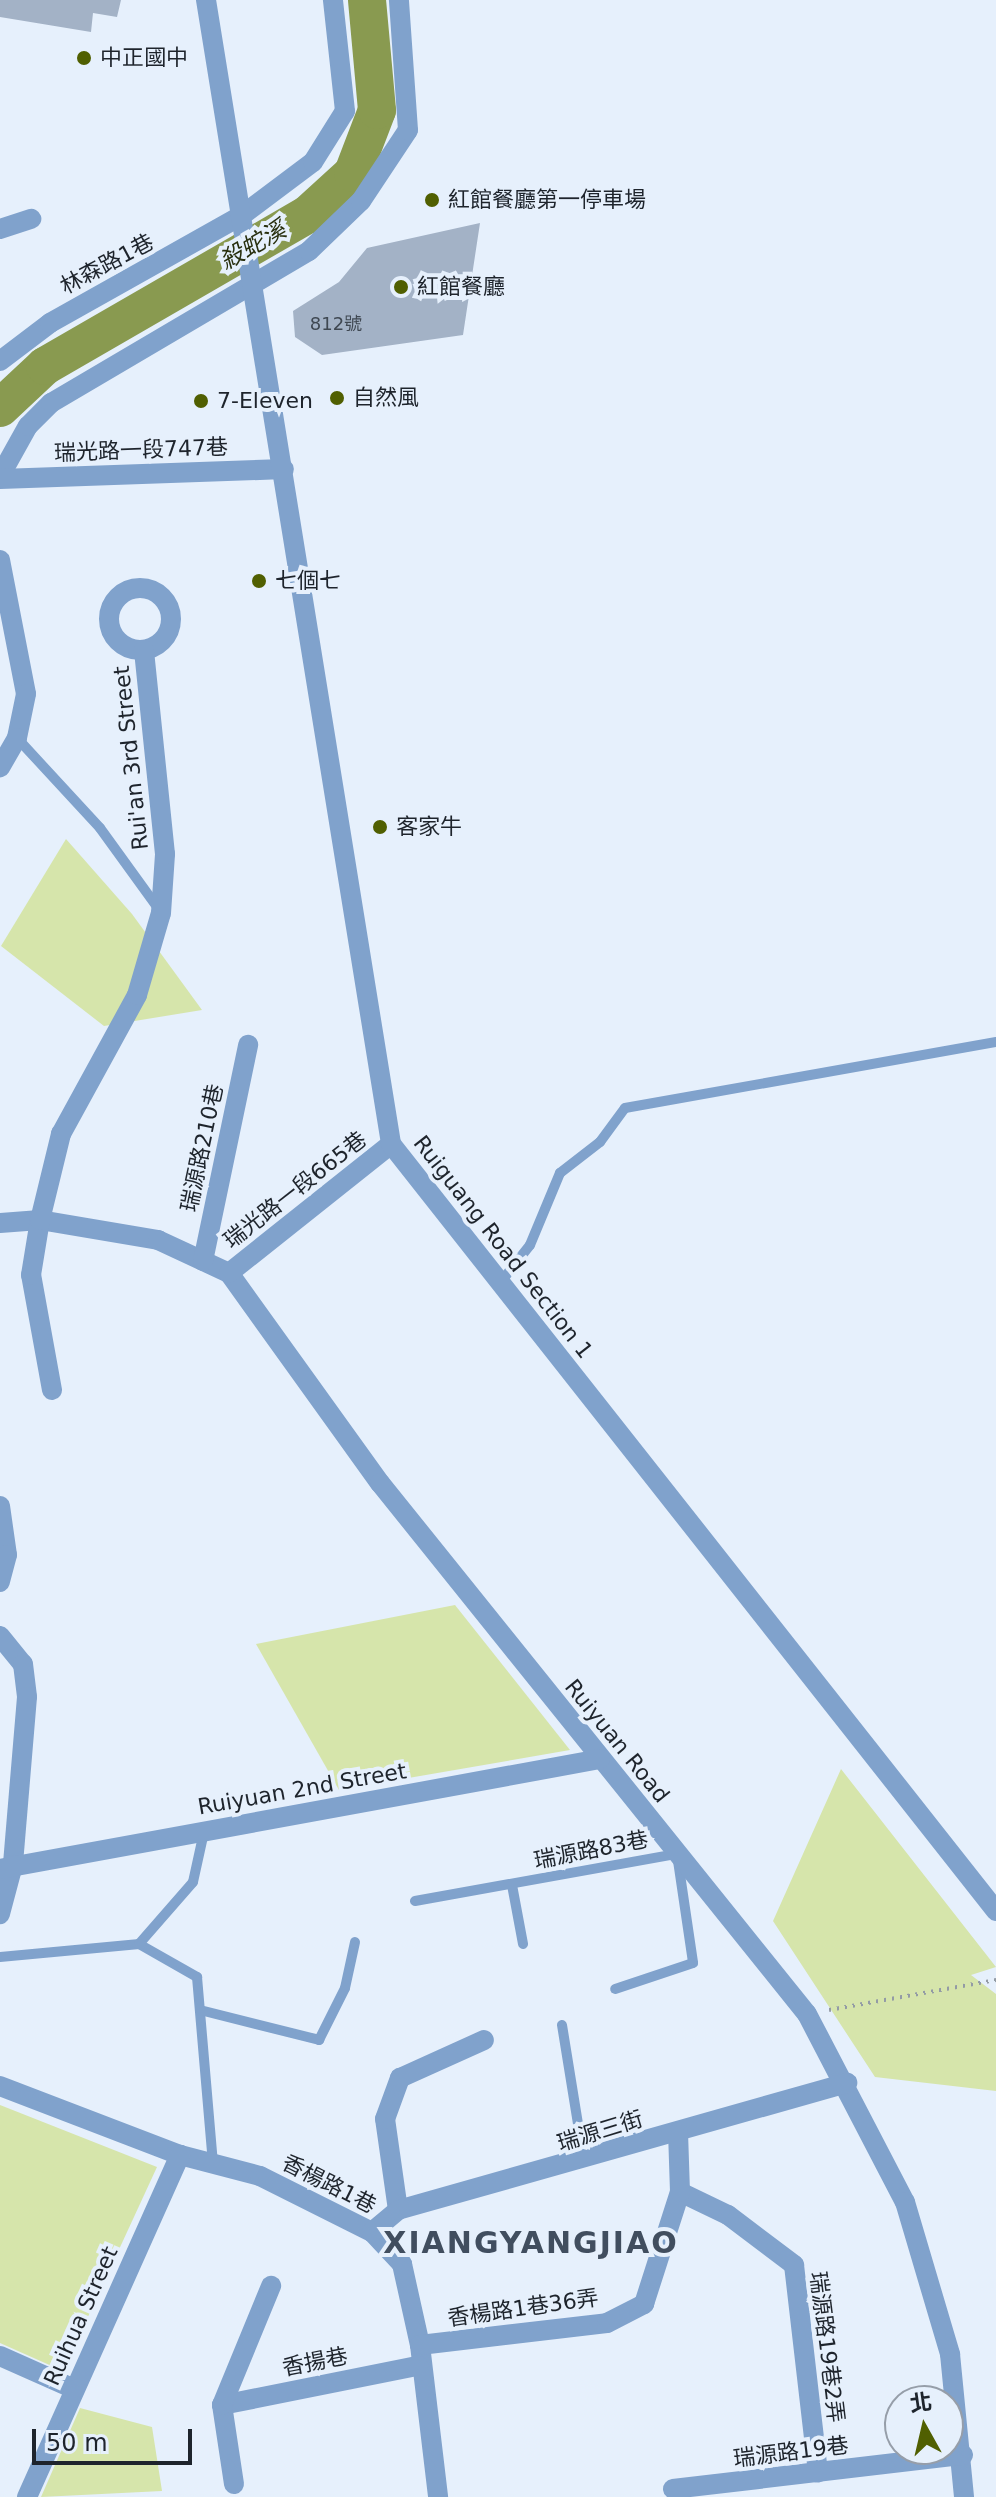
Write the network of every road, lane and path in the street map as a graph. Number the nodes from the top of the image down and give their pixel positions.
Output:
1 (206, 0) edge
2 (333, 0) edge
3 (399, 0) edge
4 (241, 216) junction
5 (31, 219) dead end
6 (0, 229) edge
7 (253, 287) junction
8 (0, 361) edge
9 (284, 469) junction
10 (0, 477) edge
11 (0, 560) edge
12 (144, 650) dead end
13 (17, 738) junction
14 (0, 768) edge
15 (161, 913) junction
16 (996, 1042) edge
17 (248, 1045) dead end
18 (391, 1144) junction
19 (40, 1220) junction
20 (0, 1223) edge
21 (203, 1261) junction
22 (229, 1273) junction
23 (500, 1283) junction
24 (52, 1390) dead end
25 (0, 1506) edge
26 (0, 1582) edge
27 (0, 1636) edge
28 (600, 1759) junction
29 (204, 1832) junction
30 (677, 1854) junction
31 (7, 1867) edge
32 (512, 1885) junction
33 (415, 1901) dead end
34 (996, 1911) edge
35 (0, 1914) edge
36 (355, 1942) dead end
37 (139, 1944) junction
38 (523, 1944) dead end
39 (0, 1957) edge
40 (996, 1980) edge
41 (615, 1989) dead end
42 (200, 2010) junction
43 (807, 2014) junction
44 (562, 2025) dead end
45 (484, 2040) dead end
46 (847, 2083) junction
47 (0, 2086) edge
48 (678, 2133) junction
49 (180, 2155) junction
50 (585, 2162) junction
51 (213, 2164) junction
52 (680, 2192) junction
53 (398, 2210) junction
54 (372, 2232) junction
55 (271, 2286) dead end
56 (420, 2345) junction
57 (0, 2356) edge
58 (418, 2366) junction
59 (954, 2385) edge
60 (74, 2389) junction
61 (222, 2405) junction
62 (884, 2465) edge
63 (963, 2465) edge
64 (818, 2473) junction
65 (234, 2484) dead end
66 (673, 2489) dead end
67 (27, 2497) edge
68 (438, 2497) edge
69 (964, 2497) edge

1 - 4 street, Ruiguang Road Section 1
2 - 4 street, 林森路1巷
3 - 7 street
4 - 7 street, Ruiguang Road Section 1
4 - 8 street, 林森路1巷
5 - 6 street
7 - 9 street, Ruiguang Road Section 1
7 - 10 street
9 - 10 street, 瑞光路一段747巷
9 - 18 street, Ruiguang Road Section 1
11 - 13 street
12 - 15 street, Rui'an 3rd Street
13 - 14 street
13 - 15 lane
15 - 19 street, Rui'an 3rd Street
16 - 23 lane
17 - 21 street, 瑞源路210巷
18 - 22 street, 瑞光路一段665巷
18 - 23 street, Ruiguang Road Section 1
19 - 20 street, Ruiyuan Road
19 - 21 street, Ruiyuan Road
19 - 24 street, Rui'an 3rd Street
21 - 22 street, Ruiyuan Road
22 - 28 street, Ruiyuan Road
23 - 34 street, Ruiguang Road Section 1
25 - 26 street
27 - 31 street
28 - 29 street, Ruiyuan 2nd Street
28 - 30 street, Ruiyuan Road
29 - 31 street, Ruiyuan 2nd Street
29 - 37 lane
30 - 32 lane, 瑞源路83巷
30 - 41 lane
30 - 43 street, Ruiyuan Road
31 - 35 street
32 - 33 lane, 瑞源路83巷
32 - 38 lane
36 - 42 lane
37 - 39 lane
37 - 42 lane
40 - 43 path
42 - 51 lane
43 - 46 street, Ruiyuan Road
44 - 50 lane
45 - 53 street
46 - 48 street, 瑞源三街
46 - 59 street, Ruiyuan Road
47 - 49 street, 香楊路1巷
48 - 50 street, 瑞源三街
48 - 52 street, 香楊路1巷36弄
49 - 51 street, 香楊路1巷
49 - 60 street, Ruihua Street
50 - 53 street, 瑞源三街
51 - 54 street, 香楊路1巷
52 - 56 street, 香楊路1巷36弄
52 - 64 street, 瑞源路19巷2弄
53 - 54 street, 瑞源三街
54 - 56 street, 香楊路1巷
55 - 61 street
56 - 58 street, 香楊路1巷
57 - 60 street
58 - 61 street, 香揚巷
58 - 68 street, 香楊路1巷
60 - 67 street, Ruihua Street
61 - 65 street
62 - 64 street, 瑞源路19巷
63 - 69 street, Ruiyuan Road
64 - 66 street, 瑞源路19巷

